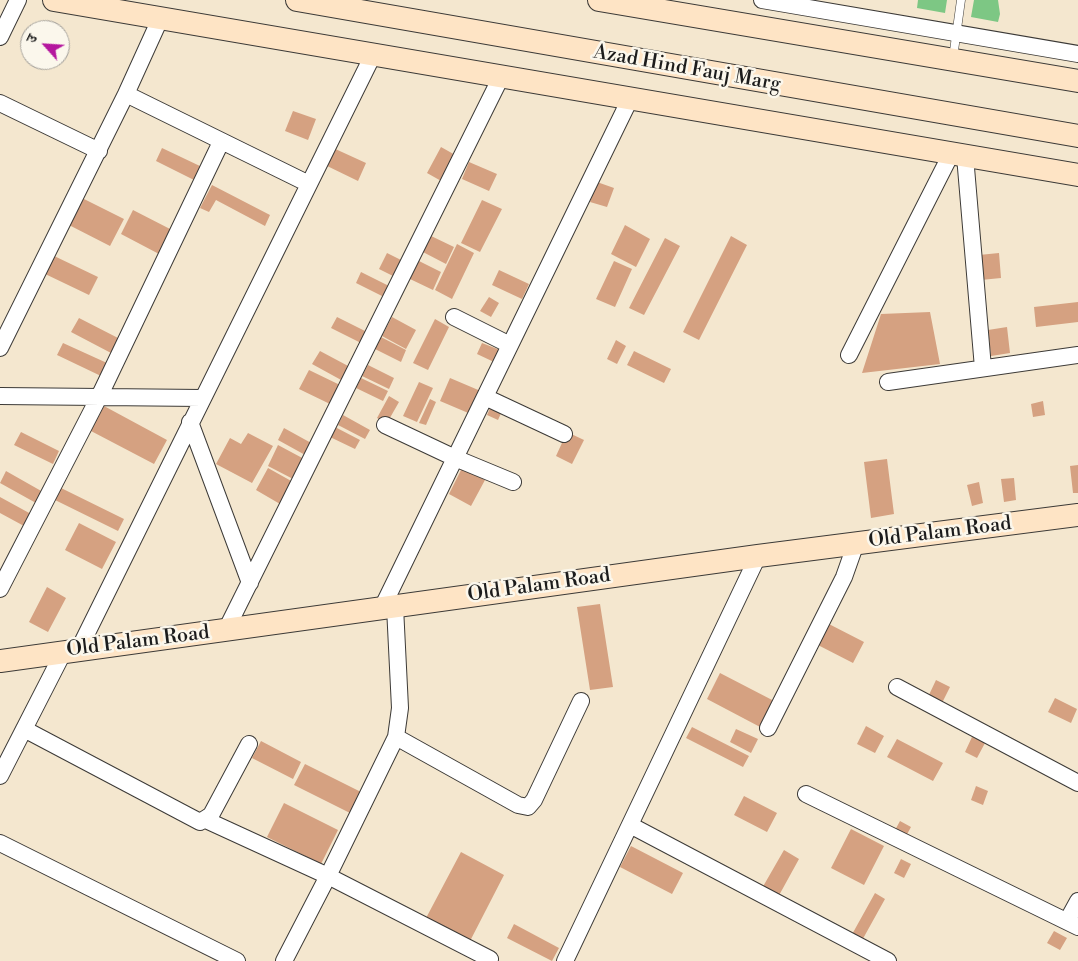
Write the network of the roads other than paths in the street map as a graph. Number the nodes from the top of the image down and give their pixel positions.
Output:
1 (18, 0) edge
2 (54, 0) edge
3 (297, 0) edge
4 (599, 0) edge
5 (762, 0) edge
6 (961, 0) edge
7 (161, 17) junction
8 (955, 34) junction
9 (0, 37) edge
10 (1078, 54) edge
11 (373, 55) junction
12 (953, 60) junction
13 (501, 77) junction
14 (1078, 81) edge
15 (126, 94) junction
16 (630, 99) junction
17 (0, 103) edge
18 (1078, 136) edge
19 (221, 142) junction
20 (99, 151) junction
21 (958, 155) junction
22 (1078, 176) edge
23 (309, 184) junction
24 (454, 317) dead end
25 (510, 345) junction
26 (0, 348) edge
27 (849, 355) dead end
28 (1078, 355) edge
29 (984, 368) junction
30 (888, 382) dead end
31 (0, 396) edge
32 (485, 396) junction
33 (99, 397) junction
34 (202, 398) junction
35 (190, 422) junction
36 (385, 425) dead end
37 (564, 434) dead end
38 (455, 458) junction
39 (513, 482) dead end
40 (1078, 515) edge
41 (856, 543) junction
42 (758, 556) junction
43 (250, 583) junction
44 (0, 589) edge
45 (388, 607) junction
46 (226, 630) junction
47 (71, 650) junction
48 (0, 660) edge
49 (897, 687) dead end
50 (582, 701) dead end
51 (768, 728) dead end
52 (24, 729) junction
53 (396, 737) junction
54 (249, 744) dead end
55 (0, 776) edge
56 (1078, 783) edge
57 (806, 794) dead end
58 (206, 820) junction
59 (630, 825) junction
60 (0, 843) edge
61 (328, 876) junction
62 (1078, 901) edge
63 (1073, 924) edge
64 (490, 959) dead end
65 (571, 959) edge
66 (237, 961) edge
67 (284, 961) edge
68 (888, 961) edge

1 - 9 street
2 - 7 street
3 - 18 street, Azad Hind Fauj Marg
4 - 12 street
5 - 8 street
6 - 8 lane
7 - 11 street
7 - 15 street
8 - 10 street
8 - 12 lane
11 - 13 street
11 - 23 street
12 - 14 street
13 - 16 street
13 - 43 street
15 - 19 street
15 - 20 street
16 - 21 street
16 - 25 street
17 - 20 street
19 - 23 street
19 - 33 street
20 - 26 street
21 - 22 street
21 - 27 street
21 - 29 street
23 - 34 street
24 - 25 street
25 - 32 street
28 - 29 street
29 - 30 street
31 - 33 street
32 - 37 street
32 - 38 street
33 - 34 street
33 - 44 street
34 - 35 street
35 - 43 street
35 - 47 street
36 - 38 street
38 - 39 street
38 - 45 street
40 - 41 street, Old Palam Road
41 - 42 street, Old Palam Road
41 - 51 street
42 - 45 street, Old Palam Road
42 - 59 street
43 - 46 street
45 - 46 street, Old Palam Road
45 - 53 street
46 - 47 street, Old Palam Road
47 - 48 street, Old Palam Road
47 - 52 street
49 - 56 street
50 - 53 street
52 - 55 street
52 - 58 street
53 - 61 street
54 - 58 street
57 - 63 street
58 - 61 street
59 - 65 street
59 - 68 street
60 - 66 street
61 - 64 street
61 - 67 street
62 - 63 street

